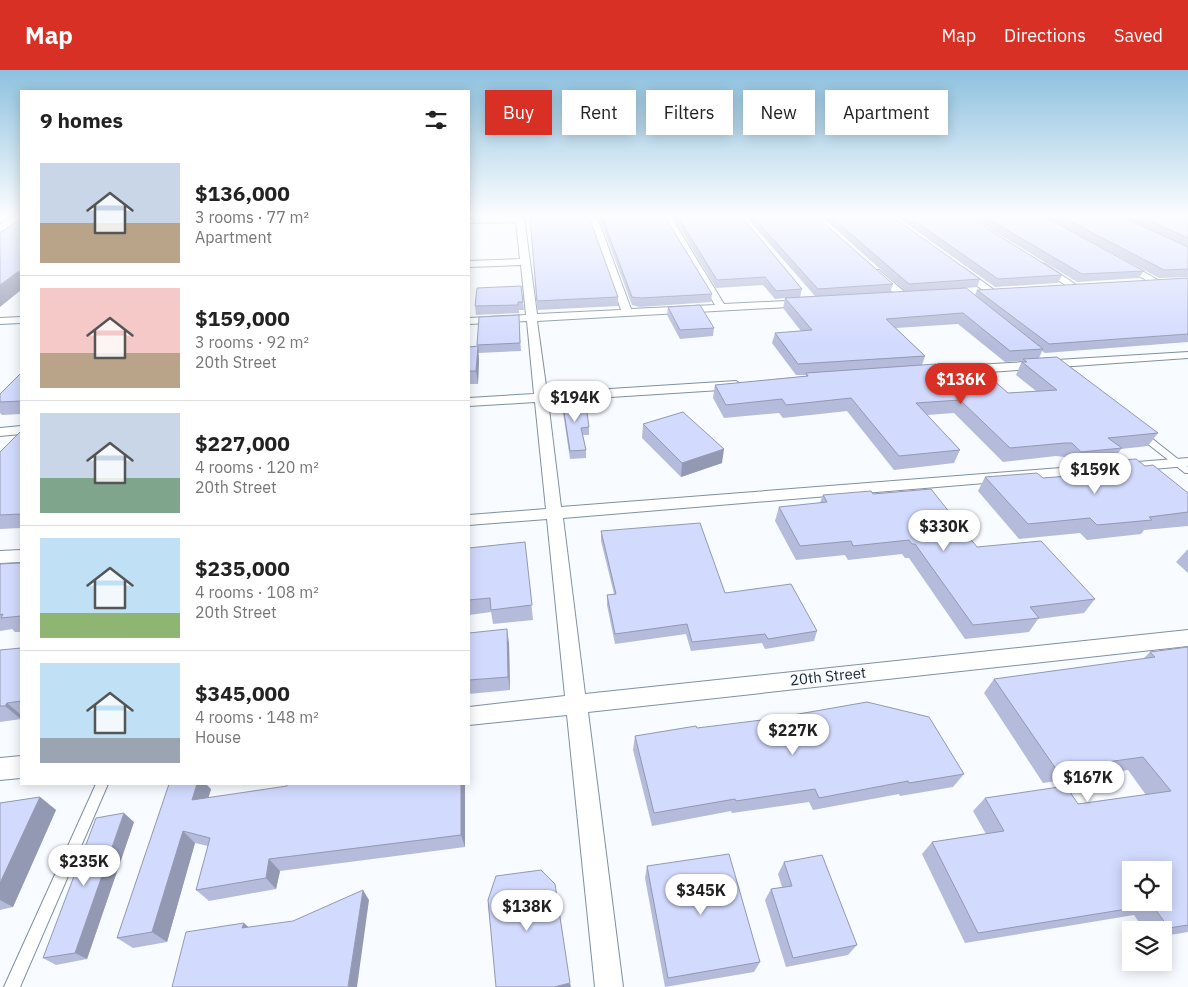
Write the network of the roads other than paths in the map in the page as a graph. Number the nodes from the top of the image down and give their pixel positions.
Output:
1 (608, 260) edge
2 (693, 260) edge
3 (1117, 260) edge
4 (525, 262) joint
5 (1036, 262) edge
6 (952, 263) edge
7 (470, 264) edge
8 (867, 264) edge
9 (1140, 284) edge
10 (1058, 289) edge
11 (973, 293) edge
12 (886, 298) edge
13 (814, 300) edge
14 (721, 307) junction
15 (627, 312) junction
16 (531, 318) junction
17 (20, 320) edge
18 (0, 321) edge
19 (470, 321) edge
20 (1188, 355) edge
21 (944, 371) edge
22 (747, 384) edge
23 (540, 398) junction
24 (470, 402) edge
25 (1134, 428) edge
26 (20, 430) edge
27 (0, 432) edge
28 (1185, 465) edge
29 (554, 513) junction
30 (470, 520) edge
31 (20, 556) edge
32 (0, 557) edge
33 (1188, 638) edge
34 (576, 703) junction
35 (470, 716) edge
36 (20, 767) edge
37 (0, 769) edge
38 (102, 785) edge
39 (12, 987) edge
40 (609, 987) edge

1 - 15 street
2 - 14 street
3 - 9 street
4 - 7 street
4 - 16 street
5 - 10 street
6 - 11 street
8 - 12 street
13 - 14 street
14 - 15 street
15 - 16 street
16 - 19 street
16 - 23 street
17 - 18 street
20 - 21 street
22 - 23 street
23 - 24 street
23 - 29 street
25 - 28 lane
26 - 27 street
28 - 29 street
29 - 30 street
29 - 34 street
31 - 32 street
33 - 34 street, 20th Street
34 - 35 street, 20th Street
34 - 40 street
36 - 37 street
38 - 39 lane

